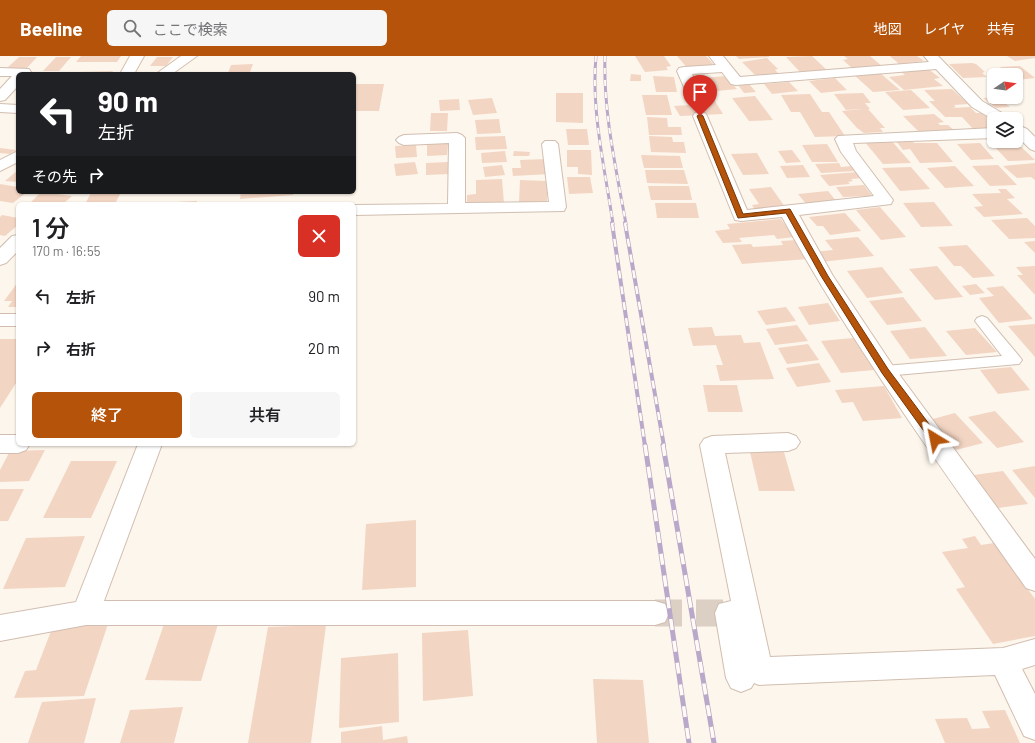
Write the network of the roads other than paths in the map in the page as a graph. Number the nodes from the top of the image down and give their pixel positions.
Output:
1 (137, 56) edge
2 (190, 56) edge
3 (716, 56) edge
4 (934, 60) edge
5 (834, 61) dead end
6 (726, 68) junction
7 (0, 72) edge
8 (16, 72) edge
9 (128, 72) edge
10 (166, 72) edge
11 (846, 72) junction
12 (16, 80) edge
13 (692, 91) dead end
14 (0, 97) edge
15 (0, 108) edge
16 (16, 109) edge
17 (990, 112) edge
18 (700, 116) dead end
19 (987, 133) edge
20 (404, 140) dead end
21 (550, 144) dead end
22 (16, 157) edge
23 (0, 166) edge
24 (456, 209) junction
25 (356, 210) edge
26 (788, 211) junction
27 (16, 242) edge
28 (0, 259) edge
29 (0, 320) edge
30 (16, 320) edge
31 (982, 320) dead end
32 (885, 371) junction
33 (788, 442) dead end
34 (0, 444) edge
35 (16, 444) edge
36 (149, 446) edge
37 (1035, 580) edge
38 (86, 613) junction
39 (655, 613) tunnel mouth
40 (728, 613) dead end
41 (0, 628) edge
42 (1035, 652) edge
43 (1003, 661) junction
44 (741, 678) dead end
45 (1035, 725) edge

1 - 9 street
2 - 10 street
3 - 6 street
4 - 11 street
4 - 17 street
5 - 11 street
6 - 11 street
6 - 13 street
7 - 8 street
12 - 14 street
15 - 16 street
18 - 26 street
19 - 26 street
20 - 24 street
21 - 24 street
22 - 23 street
24 - 25 street
26 - 32 street
27 - 28 street
29 - 30 street
31 - 32 lane
32 - 37 street
33 - 43 street
34 - 35 street
36 - 38 street
38 - 39 street
38 - 41 street
40 - 44 street
42 - 43 street
43 - 45 street

